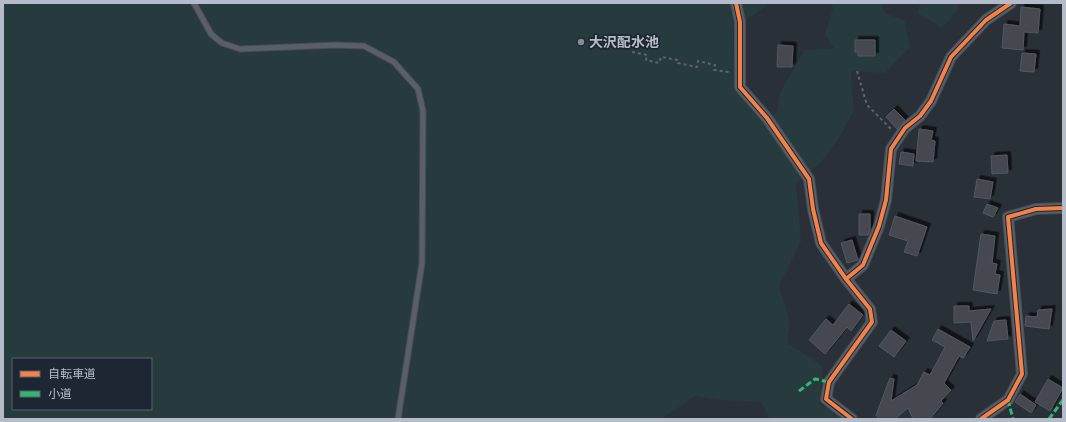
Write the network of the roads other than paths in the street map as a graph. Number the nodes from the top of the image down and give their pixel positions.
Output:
1 (194, 3) edge
2 (736, 3) edge
3 (1011, 3) edge
4 (1063, 208) edge
5 (846, 279) junction
6 (398, 419) edge
7 (852, 419) edge
8 (981, 419) edge

1 - 6 lane
2 - 5 street
3 - 5 street
4 - 8 street
5 - 7 street

